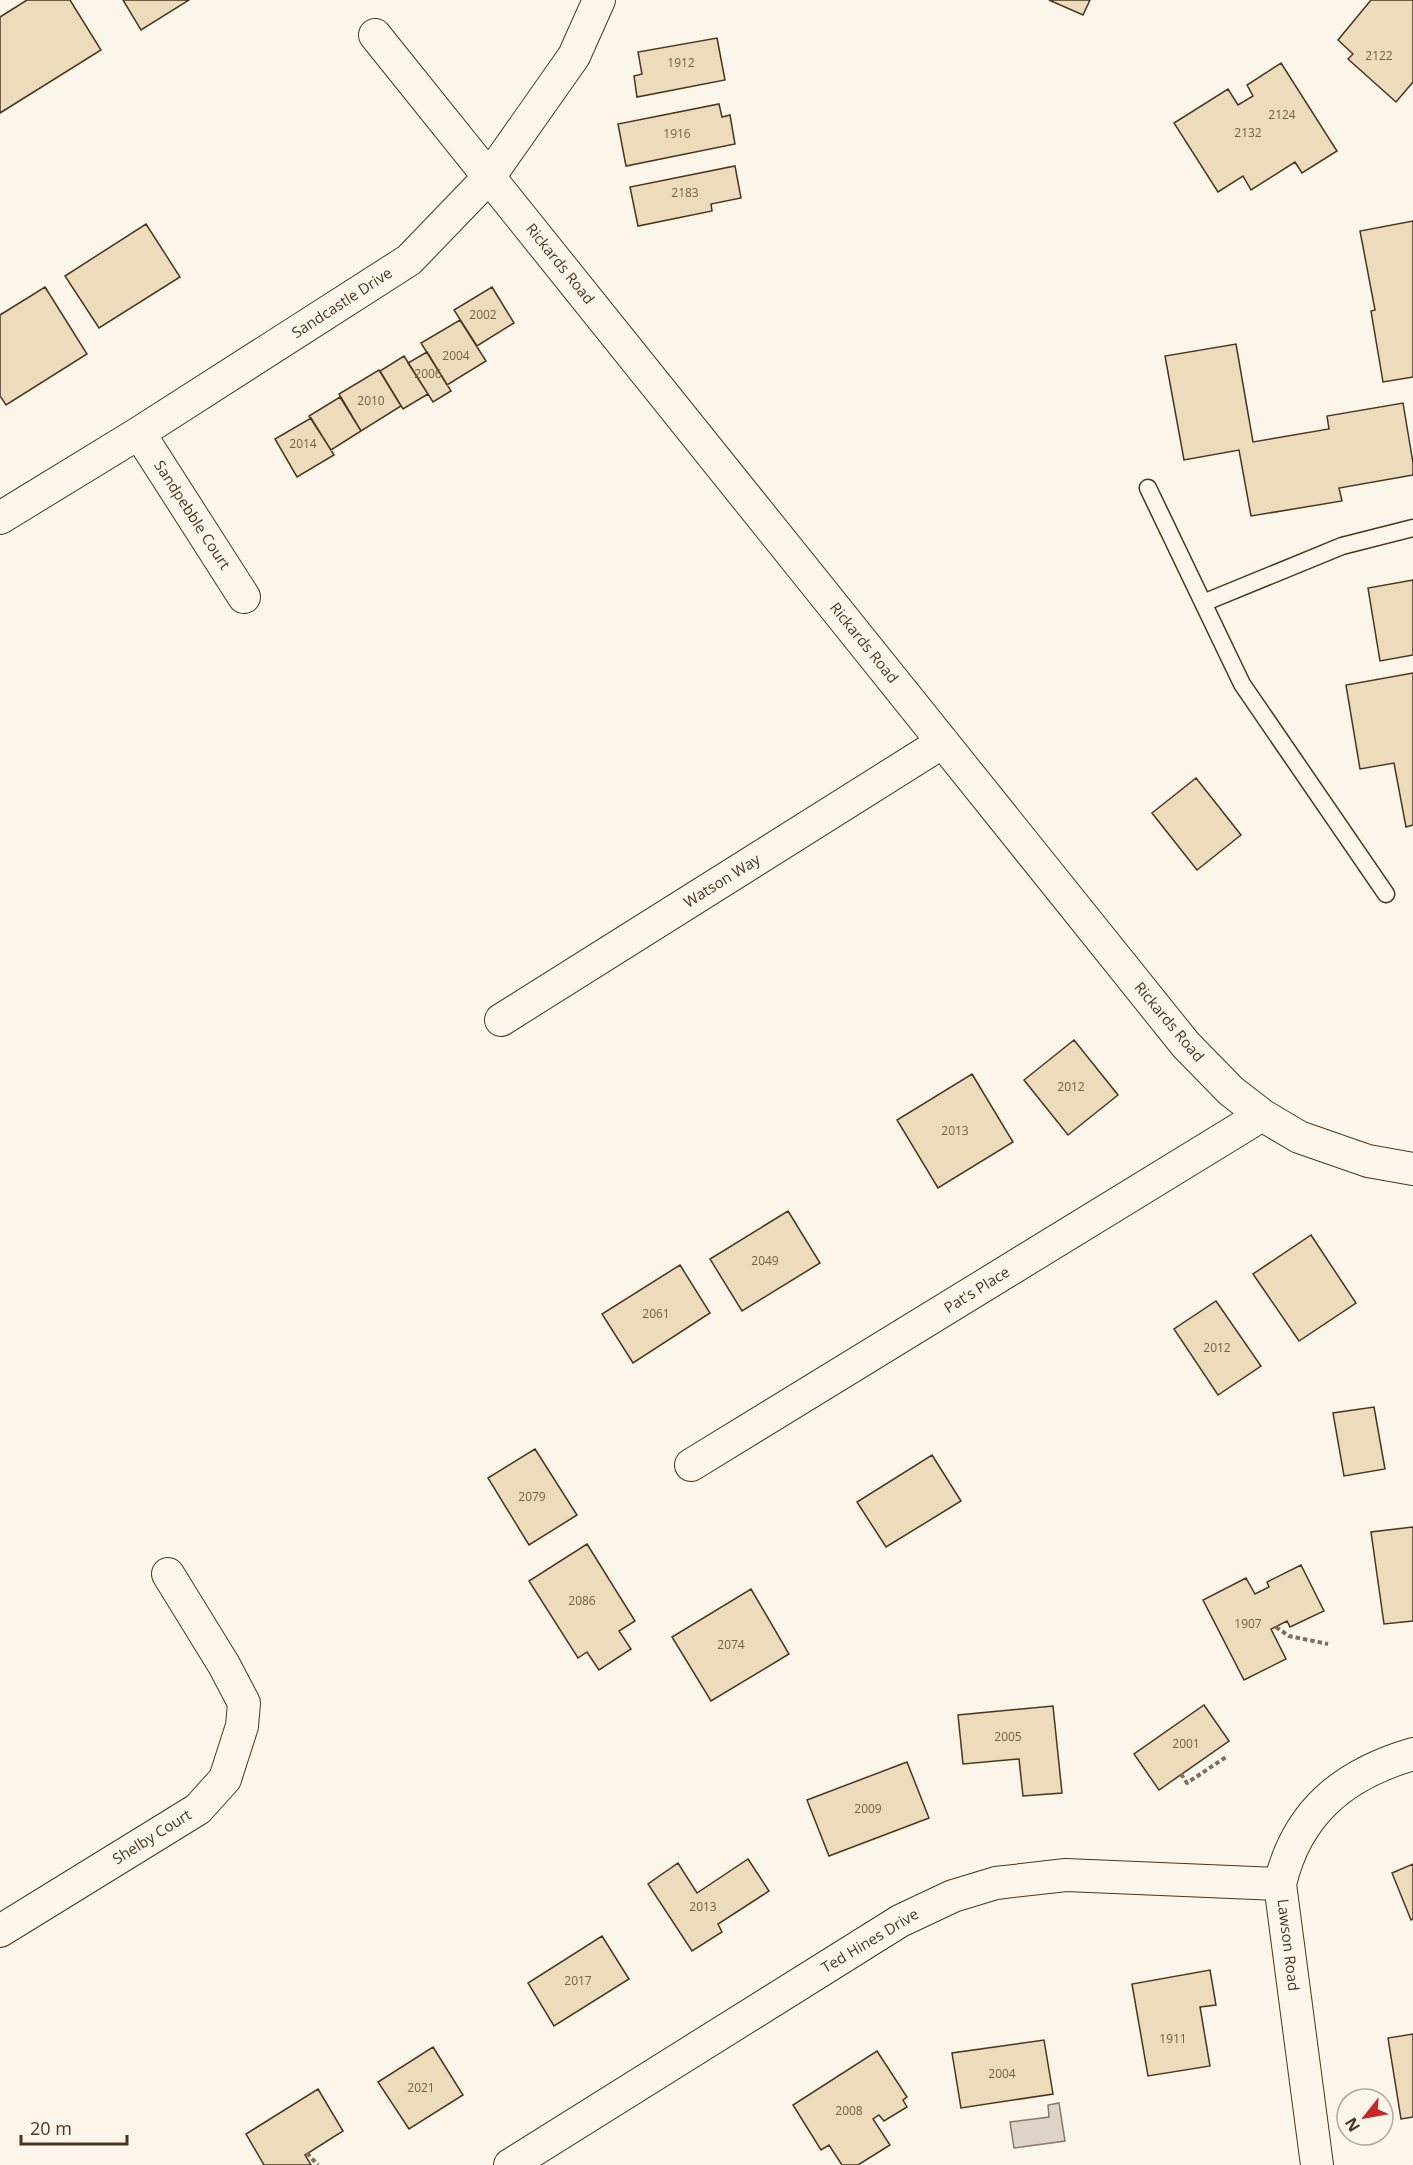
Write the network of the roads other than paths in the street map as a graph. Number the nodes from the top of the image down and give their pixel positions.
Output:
1 (599, 0) edge
2 (375, 35) dead end
3 (489, 177) junction
4 (140, 433) junction
5 (1148, 488) dead end
6 (0, 518) edge
7 (1413, 528) edge
8 (244, 597) dead end
9 (1203, 603) junction
10 (943, 742) junction
11 (1386, 894) dead end
12 (501, 1020) dead end
13 (1262, 1115) junction
14 (1413, 1169) edge
15 (691, 1465) dead end
16 (168, 1574) dead end
17 (1413, 1754) edge
18 (1280, 1884) junction
19 (0, 1931) edge
20 (510, 2165) edge
21 (1317, 2165) edge

1 - 3 street, Sandcastle Drive
2 - 3 street, Rickards Road
3 - 4 street, Sandcastle Drive
3 - 10 street, Rickards Road
4 - 6 street, Sandcastle Drive
4 - 8 street, Sandpebble Court
5 - 9 lane
7 - 9 lane
9 - 11 lane
10 - 12 street, Watson Way
10 - 13 street, Rickards Road
13 - 14 street, Rickards Road
13 - 15 street, Pat's Place
16 - 19 street, Shelby Court
17 - 18 street, Lawson Road
18 - 20 street, Ted Hines Drive
18 - 21 street, Lawson Road

